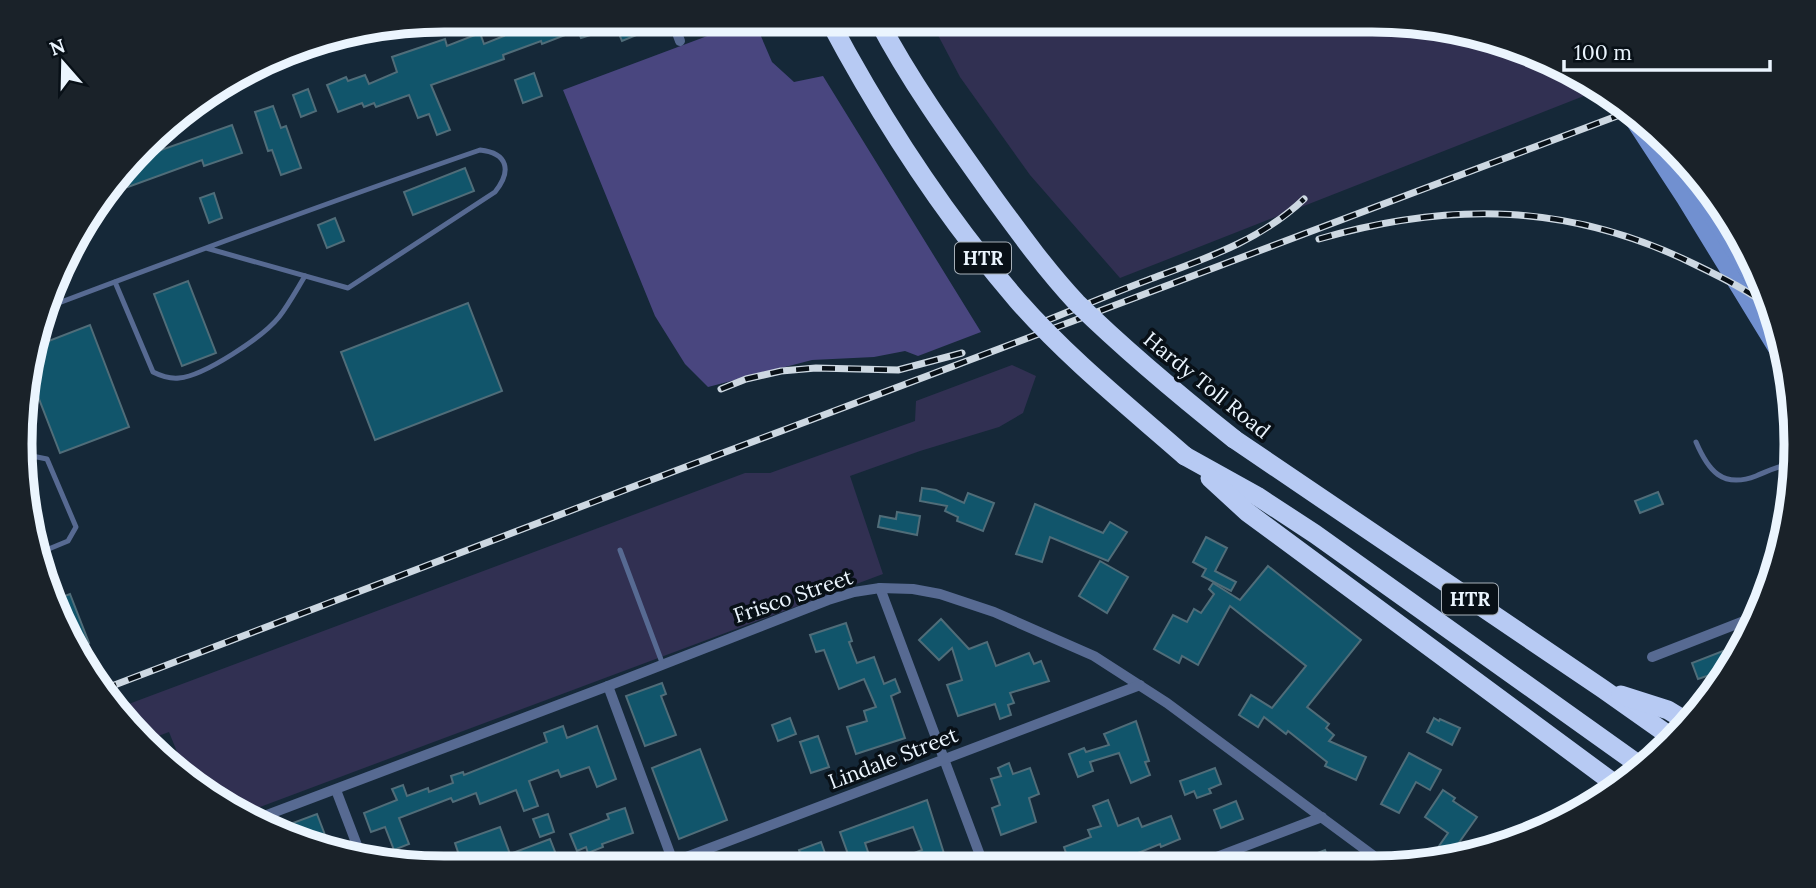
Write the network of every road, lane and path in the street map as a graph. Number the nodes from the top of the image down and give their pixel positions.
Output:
1 (677, 32) edge
2 (835, 32) edge
3 (884, 32) edge
4 (680, 41) dead end
5 (1640, 131) edge
6 (1695, 188) edge
7 (206, 248) junction
8 (1745, 267) edge
9 (305, 276) junction
10 (115, 282) junction
11 (56, 304) edge
12 (1771, 340) edge
13 (1696, 442) dead end
14 (32, 456) edge
15 (1185, 456) junction
16 (1784, 467) edge
17 (46, 550) edge
18 (620, 550) dead end
19 (880, 588) junction
20 (1744, 621) edge
21 (1652, 657) dead end
22 (663, 665) junction
23 (1140, 685) junction
24 (608, 686) junction
25 (1603, 689) junction
26 (1681, 718) edge
27 (1666, 734) edge
28 (943, 760) junction
29 (1635, 762) edge
30 (1610, 780) edge
31 (336, 790) junction
32 (266, 816) edge
33 (1322, 817) junction
34 (358, 847) edge
35 (672, 856) edge
36 (696, 856) edge
37 (980, 856) edge
38 (1219, 856) edge
39 (1374, 856) edge

1 - 4 street
2 - 15 highway, HTR, bridge
3 - 25 highway, Hardy Toll Road / HTR, bridge
5 - 12 main road
6 - 8 main road
7 - 9 lane
7 - 9 lane
7 - 10 lane
9 - 10 lane
10 - 11 lane
13 - 16 lane
14 - 17 lane
15 - 29 highway
15 - 30 highway
18 - 22 lane
19 - 22 street, Frisco Street
19 - 23 street, Frisco Street
19 - 28 street
20 - 21 street
22 - 24 street, Frisco Street
23 - 28 street, Lindale Street
23 - 33 street, Frisco Street
24 - 31 street, Frisco Street
24 - 35 street
25 - 26 highway
25 - 27 highway, Hardy Toll Road
28 - 36 street, Lindale Street
28 - 37 street
31 - 32 street, Frisco Street
31 - 34 street
33 - 38 street
33 - 39 street, Frisco Street

